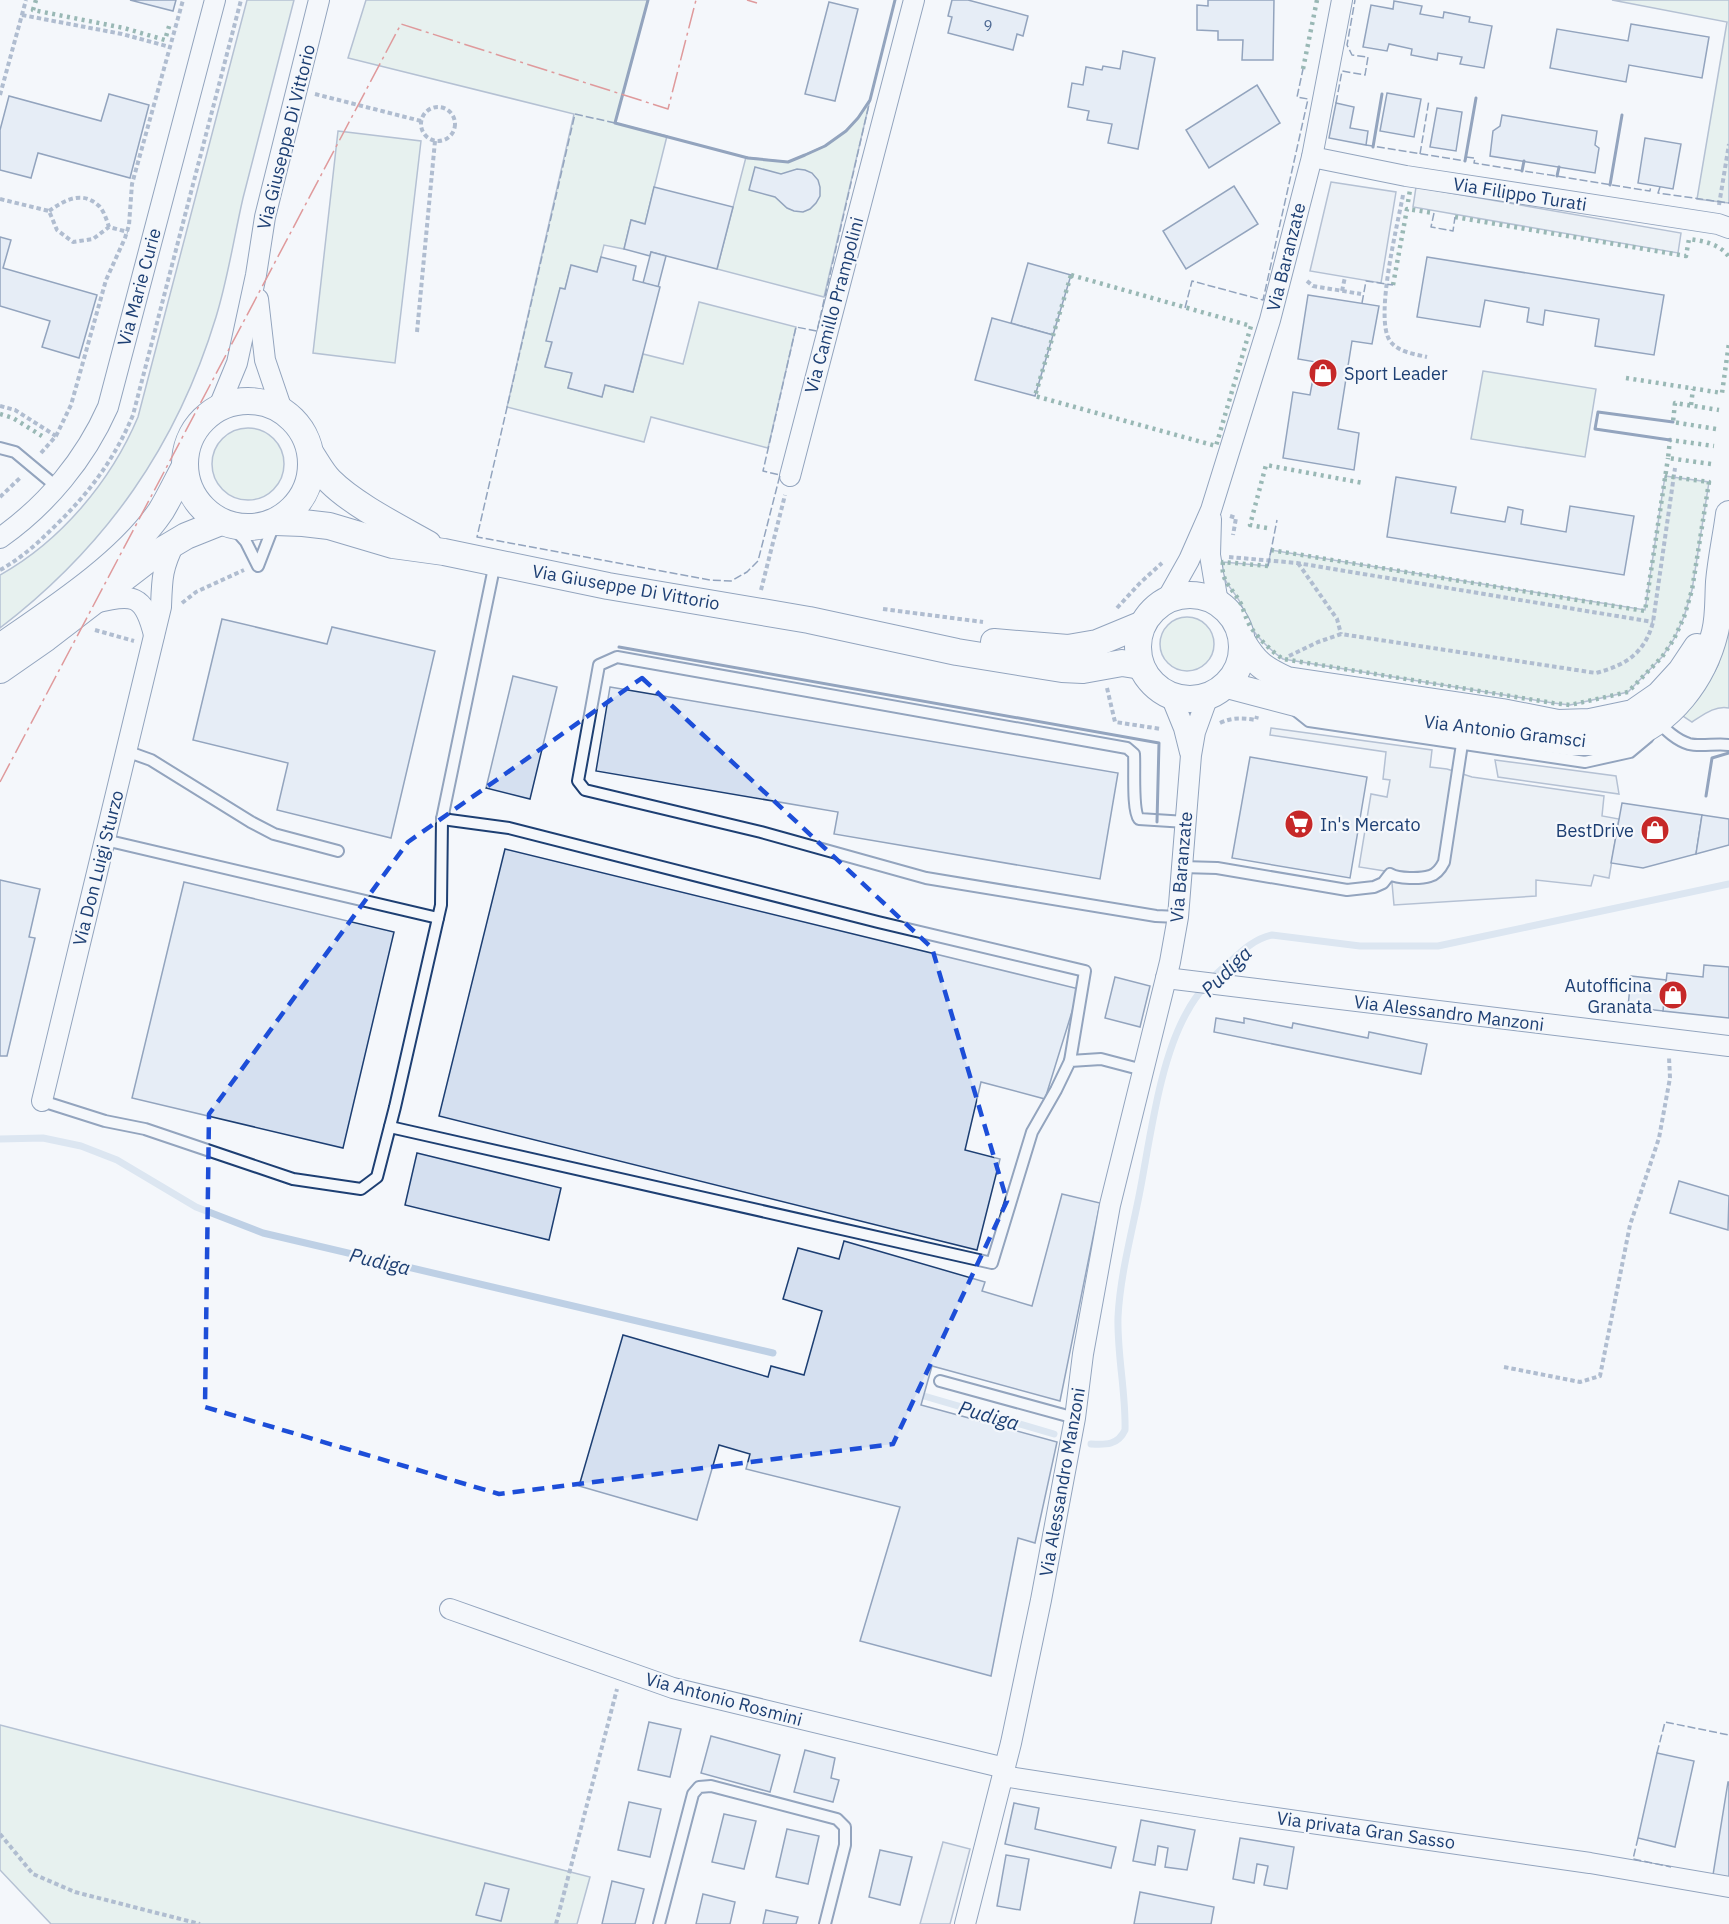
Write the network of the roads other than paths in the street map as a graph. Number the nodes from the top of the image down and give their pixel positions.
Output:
1 (215, 0) edge
2 (320, 0) edge
3 (914, 0) edge
4 (1342, 0) edge
5 (1312, 157) junction
6 (1723, 226) edge
7 (256, 275) junction
8 (218, 408) junction
9 (282, 410) junction
10 (0, 448) edge
11 (311, 454) junction
12 (185, 466) junction
13 (790, 476) road end
14 (57, 487) junction
15 (1212, 510) junction
16 (1729, 514) edge
17 (275, 522) junction
18 (226, 524) junction
19 (0, 538) edge
20 (175, 542) junction
21 (444, 552) junction
22 (495, 562) junction
23 (1724, 582) edge
24 (1166, 601) junction
25 (1218, 603) junction
26 (90, 604) junction
27 (809, 621) junction
28 (1143, 624) junction
29 (154, 635) junction
30 (1242, 641) junction
31 (0, 647) edge
32 (1141, 666) junction
33 (0, 670) edge
34 (1217, 691) junction
35 (1171, 696) junction
36 (1288, 702) junction
37 (1657, 720) junction
38 (1462, 744) junction
39 (1729, 745) edge
40 (126, 751) junction
41 (1191, 755) junction
42 (442, 819) junction
43 (1186, 822) junction
44 (105, 840) junction
45 (338, 851) dead end
46 (1182, 867) junction
47 (1178, 917) junction
48 (438, 918) junction
49 (1166, 978) junction
50 (1151, 1039) joint
51 (1729, 1046) edge
52 (1070, 1061) junction
53 (1143, 1070) junction
54 (42, 1101) joint
55 (390, 1127) junction
56 (940, 1381) dead end
57 (1075, 1418) junction
58 (450, 1609) dead end
59 (1004, 1772) junction
60 (1729, 1887) edge
61 (659, 1924) edge
62 (825, 1924) edge
63 (965, 1924) edge

1 - 14 street, Via Marie Curie
2 - 7 street, Via Giuseppe Di Vittorio
3 - 13 street, Via Camillo Prampolini
4 - 5 street, Via Baranzate
5 - 6 street, Via Filippo Turati
5 - 15 street, Via Baranzate
7 - 8 street, Via Giuseppe Di Vittorio
7 - 9 street, Via Giuseppe Di Vittorio
8 - 9 street
8 - 12 street
9 - 11 street
10 - 14 lane
11 - 17 street
11 - 21 street, Via Giuseppe Di Vittorio
12 - 18 street
12 - 31 street
14 - 19 street, Via Marie Curie
15 - 24 street, Via Baranzate
15 - 25 street, Via Baranzate
16 - 23 street, Via Antonio Gramsci
17 - 18 street
17 - 18 lane
17 - 21 street, Via Giuseppe Di Vittorio
18 - 20 street
20 - 26 street
20 - 29 street, Via Don Luigi Sturzo
21 - 22 street, Via Giuseppe Di Vittorio
22 - 27 street, Via Giuseppe Di Vittorio
22 - 42 lane
23 - 30 street, Via Antonio Gramsci
23 - 37 street, Via Antonio Gramsci
24 - 25 street
24 - 28 street
25 - 30 street
26 - 29 street
26 - 33 street
27 - 28 street, Via Giuseppe Di Vittorio
27 - 32 street, Via Giuseppe Di Vittorio
28 - 32 street
29 - 40 street, Via Don Luigi Sturzo
30 - 34 street
32 - 35 street
34 - 35 street
34 - 36 street, Via Antonio Gramsci
34 - 41 street, Via Baranzate
35 - 41 street, Via Baranzate
36 - 37 street, Via Antonio Gramsci
36 - 38 lane
37 - 38 lane
37 - 39 lane
38 - 46 lane
40 - 44 street, Via Don Luigi Sturzo
40 - 45 lane
41 - 43 street, Via Baranzate
42 - 48 lane
42 - 52 lane
43 - 46 street, Via Baranzate
43 - 47 lane
44 - 48 lane
44 - 54 street, Via Don Luigi Sturzo
46 - 47 street, Via Baranzate
47 - 49 street, Via Baranzate
48 - 55 lane
49 - 50 street, Via Baranzate
49 - 51 street, Via Alessandro Manzoni
50 - 53 street, Via Alessandro Manzoni
52 - 53 lane
52 - 55 lane
53 - 57 street, Via Alessandro Manzoni
54 - 55 lane
56 - 57 lane
57 - 59 street, Via Alessandro Manzoni
58 - 59 street, Via Antonio Rosmini
59 - 60 street, Via privata Gran Sasso
59 - 63 street, Via Alessandro Manzoni
61 - 62 lane

